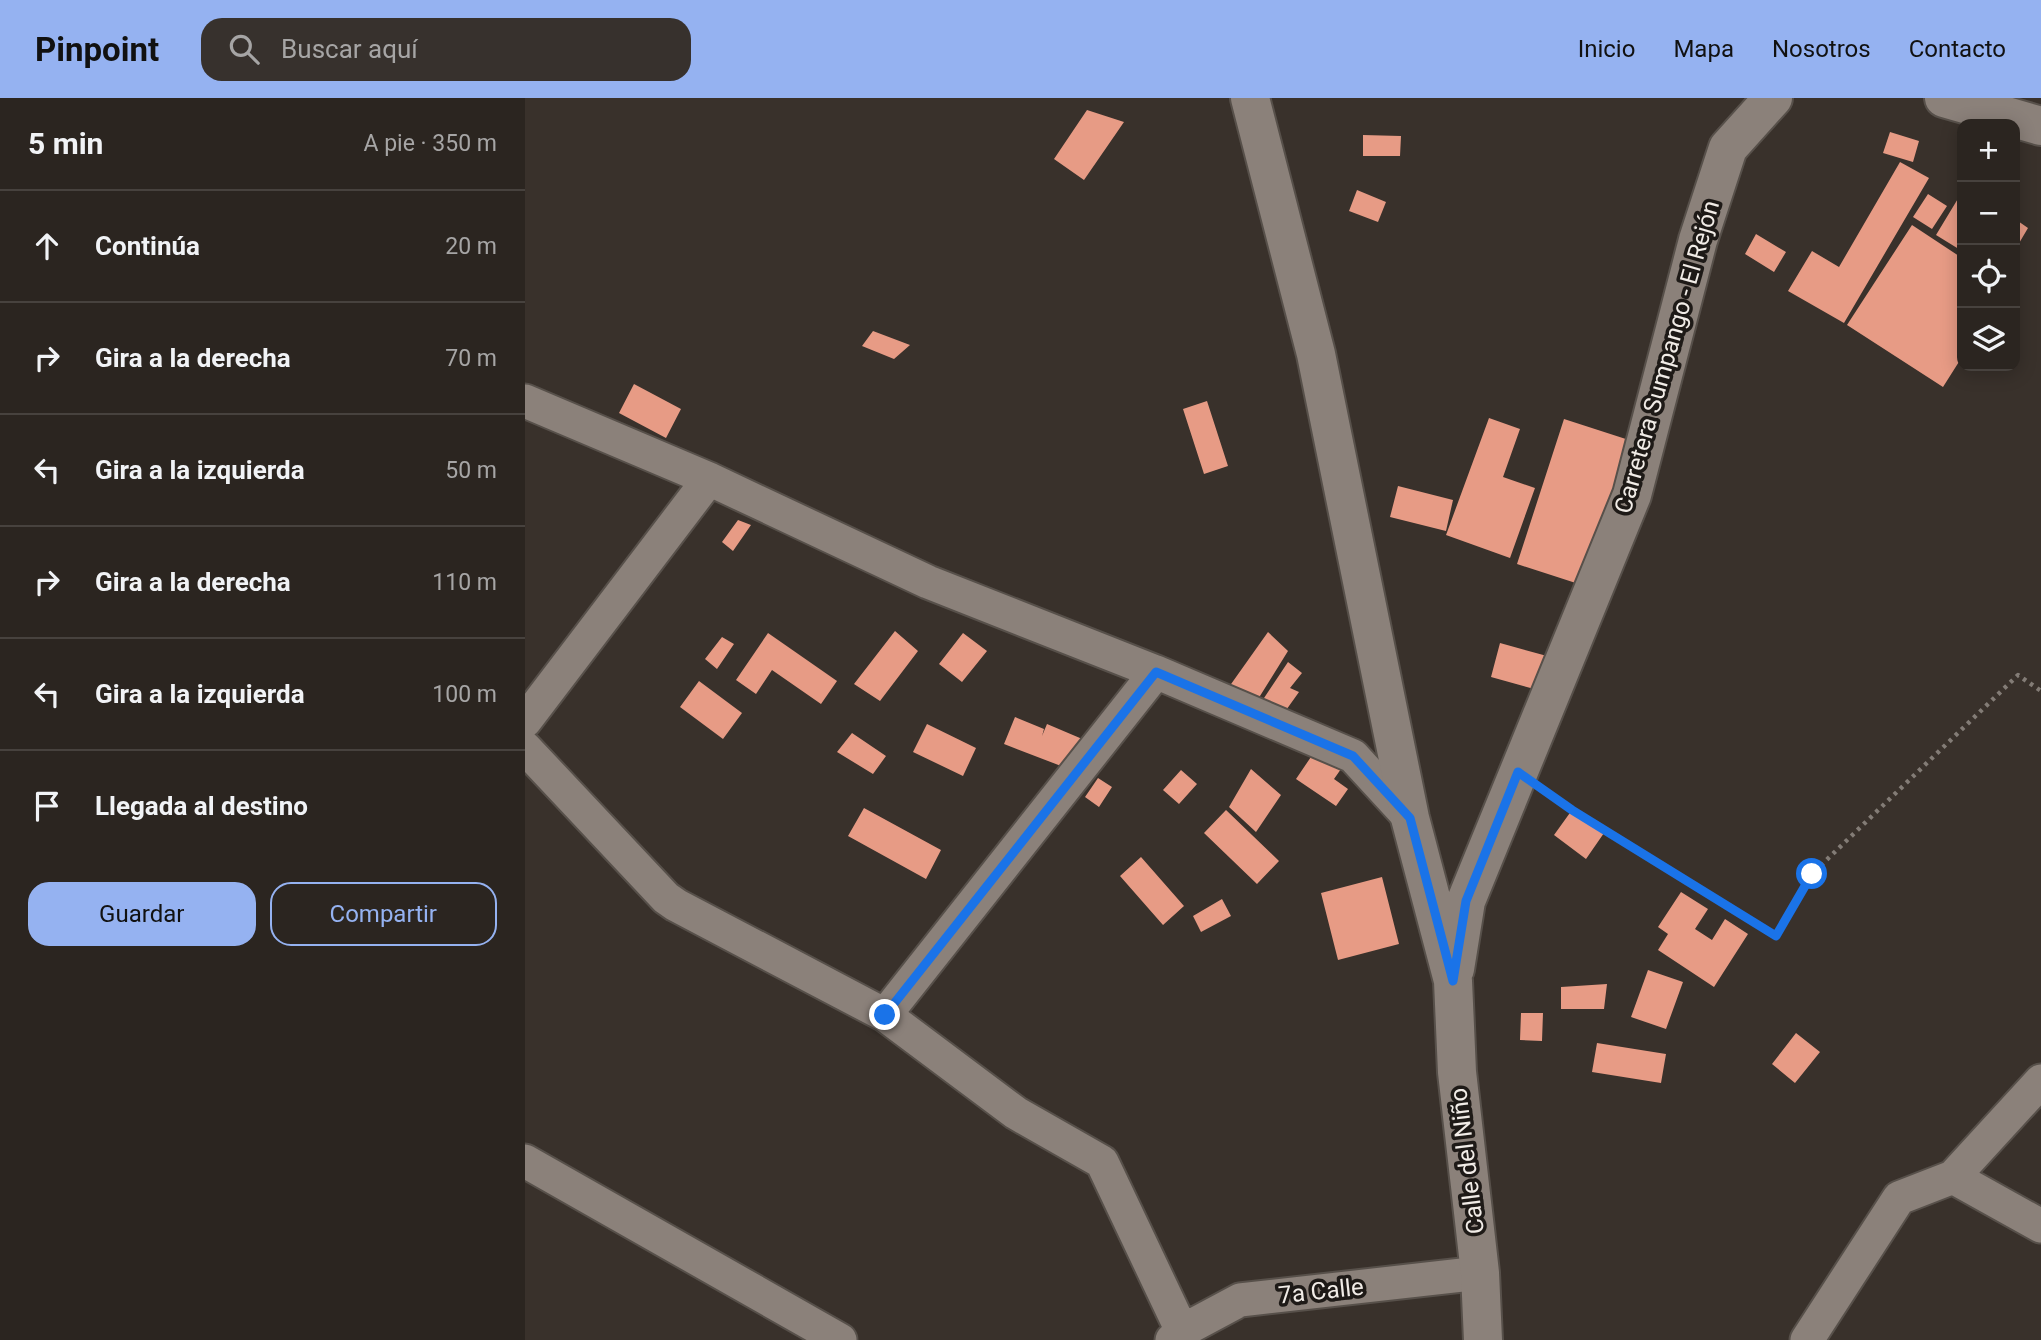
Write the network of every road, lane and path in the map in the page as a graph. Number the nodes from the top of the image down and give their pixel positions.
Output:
1 (1250, 98) edge
2 (1773, 98) edge
3 (1944, 98) edge
4 (2041, 126) edge
5 (525, 401) edge
6 (709, 479) junction
7 (1156, 672) junction
8 (2041, 691) edge
9 (525, 721) edge
10 (525, 748) edge
11 (1518, 772) junction
12 (1410, 818) junction
13 (1453, 981) junction
14 (885, 1015) junction
15 (2041, 1081) edge
16 (525, 1161) edge
17 (1953, 1177) junction
18 (2041, 1226) edge
19 (1481, 1273) junction
20 (1177, 1336) edge
21 (840, 1340) edge
22 (1483, 1340) edge
23 (1807, 1340) edge

1 - 12 street
2 - 11 street, Carretera Sumpango - El Rejón
3 - 4 street
5 - 6 street
6 - 7 street
6 - 9 street
7 - 12 street
7 - 14 street
8 - 11 path
10 - 14 street
11 - 13 street, Carretera Sumpango - El Rejón
12 - 13 street
13 - 19 street, Calle del Niño
14 - 20 street
15 - 17 street
16 - 21 street
17 - 18 street
17 - 23 street
19 - 20 street, 7a Calle
19 - 22 street, Calle del Niño

